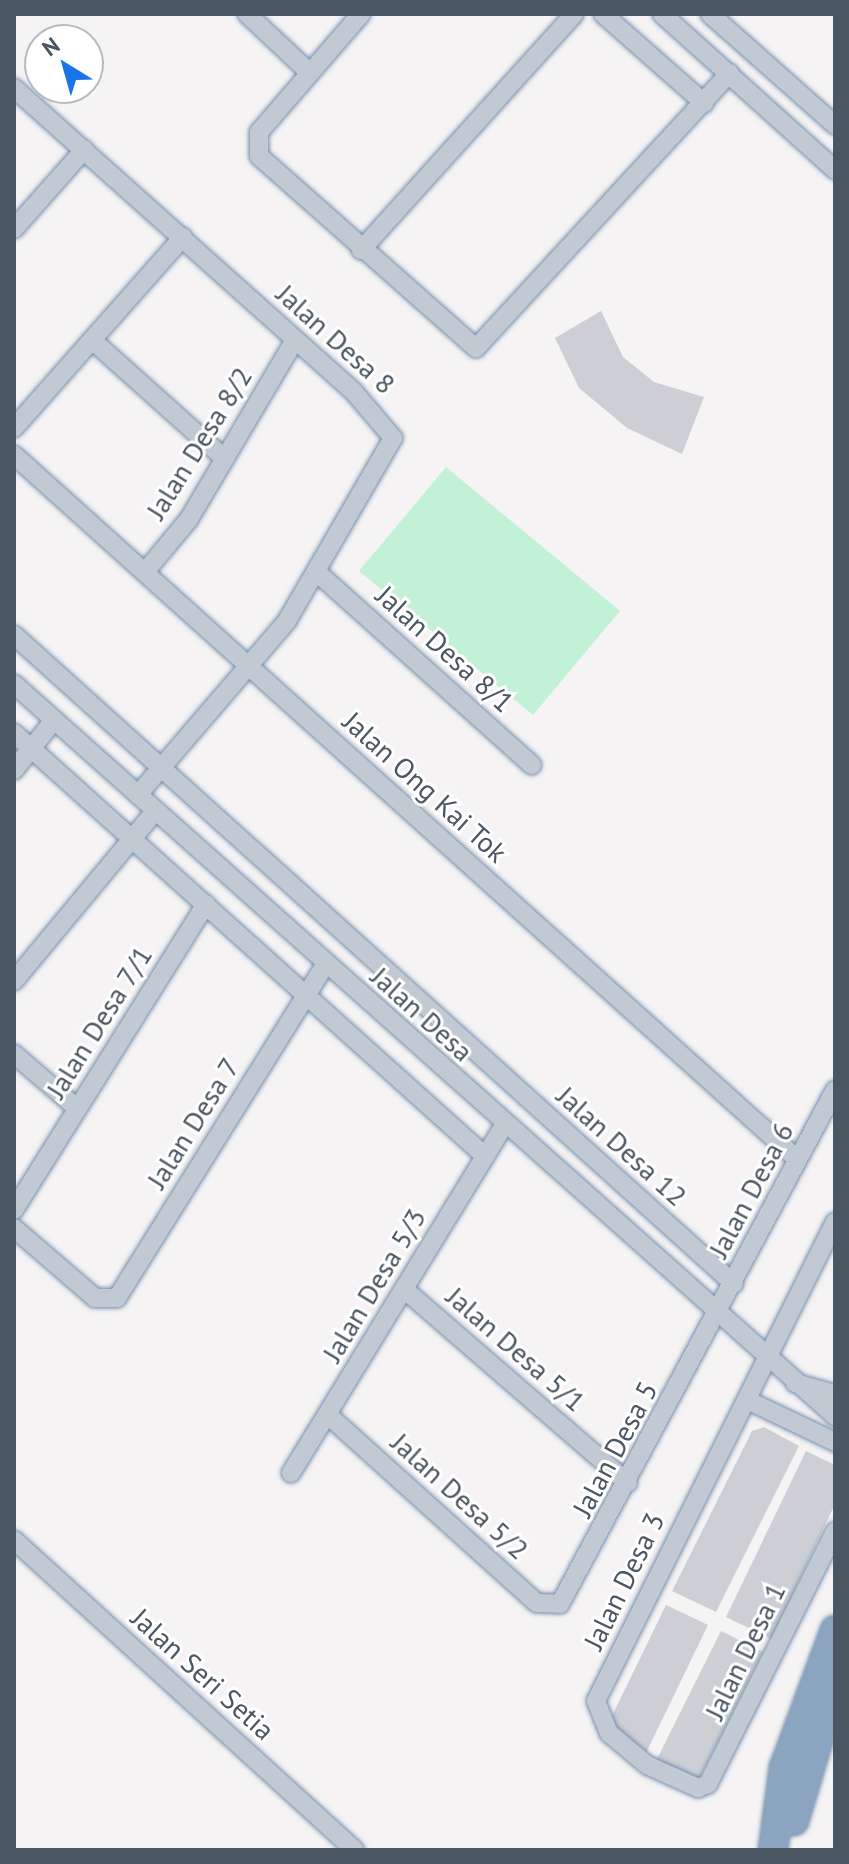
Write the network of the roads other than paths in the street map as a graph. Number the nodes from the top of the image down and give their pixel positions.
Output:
1 (247, 14) edge
2 (361, 14) edge
3 (574, 14) edge
4 (603, 14) edge
5 (662, 14) edge
6 (710, 14) edge
7 (309, 72) junction
8 (730, 73) junction
9 (14, 88) edge
10 (704, 103) junction
11 (835, 125) edge
12 (84, 150) junction
13 (835, 170) edge
14 (14, 229) edge
15 (183, 237) junction
16 (361, 250) junction
17 (92, 340) junction
18 (295, 340) junction
19 (14, 428) edge
20 (14, 455) edge
21 (225, 459) junction
22 (145, 572) junction
23 (319, 574) junction
24 (14, 635) edge
25 (250, 667) junction
26 (14, 684) edge
27 (54, 720) junction
28 (14, 733) edge
29 (31, 749) junction
30 (532, 765) dead end
31 (161, 768) junction
32 (14, 770) edge
33 (138, 795) junction
34 (155, 811) junction
35 (133, 838) junction
36 (206, 904) junction
37 (326, 964) junction
38 (14, 981) edge
39 (307, 996) junction
40 (472, 1049) junction
41 (14, 1054) edge
42 (451, 1077) junction
43 (835, 1090) edge
44 (78, 1109) junction
45 (504, 1125) junction
46 (485, 1156) junction
47 (798, 1160) junction
48 (14, 1210) edge
49 (835, 1222) edge
50 (14, 1228) edge
51 (818, 1256) junction
52 (835, 1265) edge
53 (734, 1284) junction
54 (404, 1289) junction
55 (723, 1321) junction
56 (762, 1357) junction
57 (795, 1383) junction
58 (835, 1394) edge
59 (747, 1400) junction
60 (328, 1415) junction
61 (835, 1416) edge
62 (835, 1442) edge
63 (291, 1473) dead end
64 (628, 1483) junction
65 (835, 1531) edge
66 (14, 1540) edge
67 (560, 1604) joint
68 (835, 1630) edge
69 (835, 1684) edge
70 (698, 1788) joint
71 (355, 1850) edge
72 (773, 1850) edge
73 (791, 1850) edge

1 - 7 street
2 - 7 street
3 - 16 street
4 - 10 street
5 - 8 street
6 - 11 street
7 - 16 street
8 - 10 street
8 - 13 street
9 - 12 street, Jalan Desa 8
10 - 16 street
12 - 14 street
12 - 15 street, Jalan Desa 8
15 - 17 street
15 - 18 street, Jalan Desa 8
17 - 19 street
17 - 21 street
18 - 21 street, Jalan Desa 8/2
18 - 23 street, Jalan Desa 8
20 - 22 street, Jalan Ong Kai Tok
21 - 22 street, Jalan Desa 8/2
22 - 25 street, Jalan Ong Kai Tok
23 - 25 street, Jalan Desa 8
23 - 30 street, Jalan Desa 8/1
24 - 31 street, Jalan Desa
25 - 31 street, Jalan Desa 8
25 - 47 street, Jalan Ong Kai Tok
26 - 27 street, Jalan Desa
27 - 29 street
27 - 33 street, Jalan Desa
28 - 29 street
29 - 32 street
29 - 35 street
31 - 33 street, Jalan Desa 8
31 - 40 street, Jalan Desa
33 - 34 street, Jalan Desa
34 - 35 street
34 - 37 street, Jalan Desa
35 - 36 street
35 - 38 street
36 - 39 street
36 - 44 street, Jalan Desa 7/1
37 - 39 street, Jalan Desa 7
37 - 42 street, Jalan Desa
39 - 46 street
39 - 50 street, Jalan Desa 7
40 - 42 street
40 - 53 street, Jalan Desa 12
41 - 44 street
42 - 45 street, Jalan Desa
43 - 47 street, Jalan Desa 6
44 - 48 street, Jalan Desa 7/1
45 - 46 street, Jalan Desa 5/3
45 - 55 street, Jalan Desa
46 - 54 street, Jalan Desa 5/3
47 - 53 street, Jalan Desa 6
49 - 51 street, Jalan Desa 3
51 - 52 street
51 - 56 street, Jalan Desa 3
53 - 55 street, Jalan Desa 6
54 - 60 street, Jalan Desa 5/3
54 - 64 street, Jalan Desa 5/1
55 - 56 street, Jalan Desa
55 - 64 street, Jalan Desa 5
56 - 57 street, Jalan Desa
56 - 59 street, Jalan Desa 3
57 - 58 street, Jalan Desa
57 - 61 street, Jalan Desa
59 - 62 street
59 - 70 street, Jalan Desa 3
60 - 63 street, Jalan Desa 5/3
60 - 67 street, Jalan Desa 5/2
64 - 67 street, Jalan Desa 5
65 - 70 street, Jalan Desa 1
66 - 71 street, Jalan Seri Setia
68 - 72 highway
69 - 73 highway

